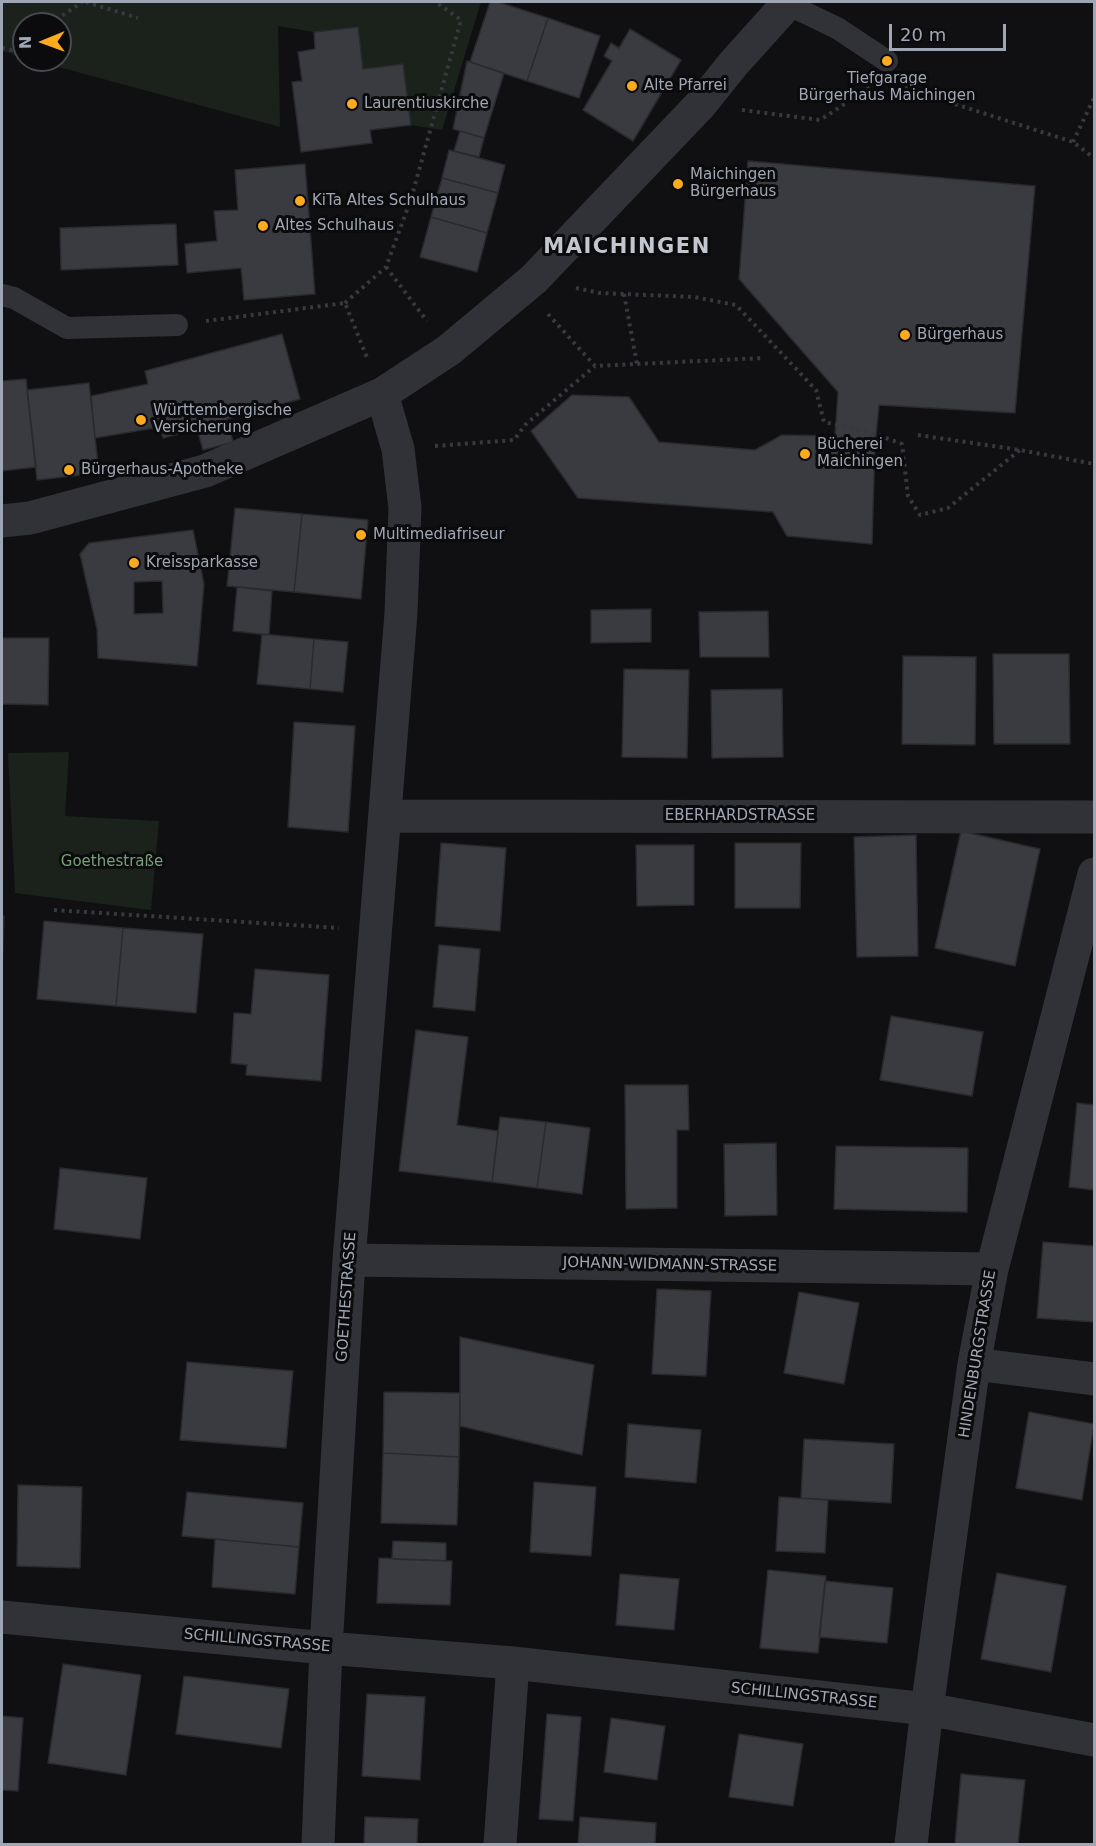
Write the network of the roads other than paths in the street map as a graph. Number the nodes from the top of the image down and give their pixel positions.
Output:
1 (779, 6) edge
2 (886, 61) dead end
3 (2, 295) edge
4 (177, 325) road end
5 (382, 394) junction
6 (2, 521) edge
7 (385, 816) junction
8 (1095, 817) edge
9 (1095, 874) edge
10 (349, 1260) junction
11 (992, 1269) junction
12 (974, 1364) junction
13 (1095, 1379) edge
14 (2, 1617) edge
15 (326, 1648) junction
16 (513, 1663) junction
17 (927, 1709) junction
18 (1095, 1740) edge
19 (318, 1845) edge
20 (500, 1845) edge
21 (911, 1845) edge

1 - 2 lane
1 - 5 street
3 - 4 lane
5 - 6 street
5 - 7 street, GOETHESTRASSE
7 - 8 street, EBERHARDSTRASSE
7 - 10 street, GOETHESTRASSE
9 - 11 street, HINDENBURGSTRASSE
10 - 11 street, JOHANN-WIDMANN-STRASSE
10 - 15 street, GOETHESTRASSE
11 - 12 street, HINDENBURGSTRASSE
12 - 13 street
12 - 17 street, HINDENBURGSTRASSE
14 - 15 street, SCHILLINGSTRASSE
15 - 16 street, SCHILLINGSTRASSE
15 - 19 street, GOETHESTRASSE
16 - 17 street, SCHILLINGSTRASSE
16 - 20 street
17 - 18 street, SCHILLINGSTRASSE
17 - 21 street, HINDENBURGSTRASSE

